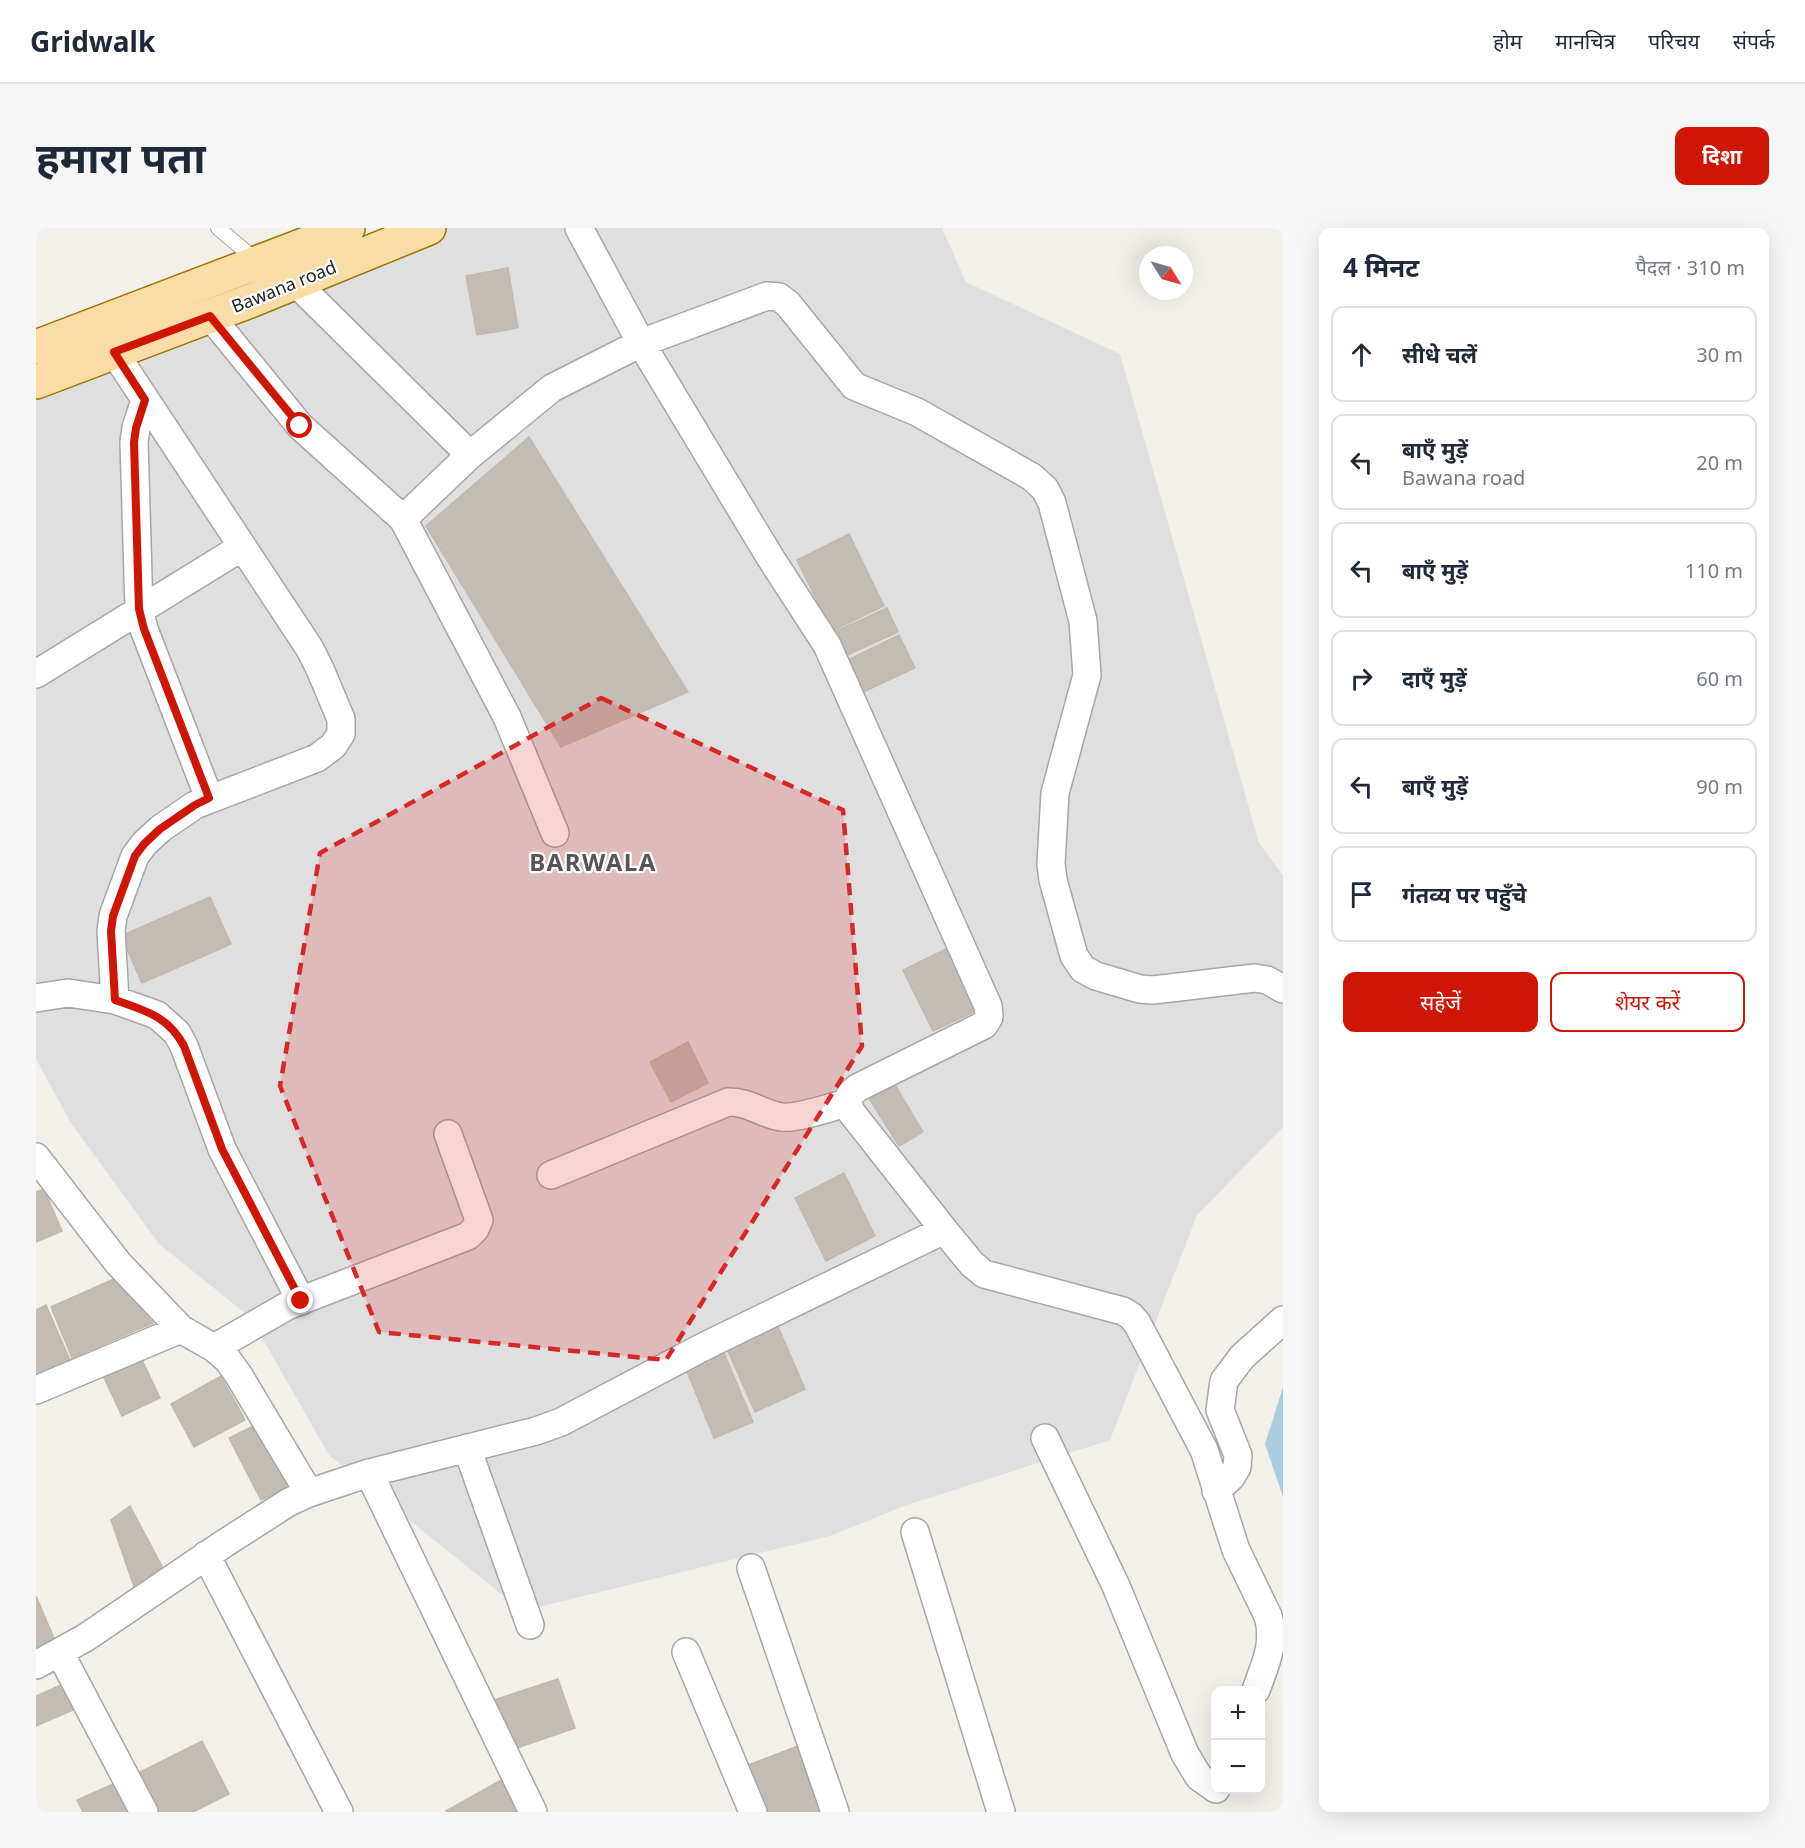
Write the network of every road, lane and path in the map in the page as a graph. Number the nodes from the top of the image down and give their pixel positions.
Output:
1 (218, 228) edge
2 (348, 228) edge
3 (429, 228) edge
4 (579, 228) edge
5 (259, 263) junction
6 (295, 282) junction
7 (210, 316) junction
8 (642, 343) junction
9 (36, 347) edge
10 (114, 352) junction
11 (36, 381) edge
12 (145, 400) junction
13 (470, 455) junction
14 (403, 519) junction
15 (242, 547) junction
16 (139, 609) junction
17 (36, 674) edge
18 (209, 798) junction
19 (555, 833) dead end
20 (1283, 989) edge
21 (36, 998) edge
22 (115, 1000) junction
23 (847, 1103) junction
24 (447, 1134) dead end
25 (36, 1157) edge
26 (551, 1175) dead end
27 (944, 1230) junction
28 (301, 1301) junction
29 (1283, 1320) edge
30 (180, 1329) junction
31 (214, 1348) junction
32 (36, 1390) edge
33 (1045, 1438) dead end
34 (467, 1448) junction
35 (369, 1473) junction
36 (1216, 1491) junction
37 (309, 1493) junction
38 (915, 1532) dead end
39 (206, 1555) junction
40 (751, 1568) dead end
41 (530, 1625) dead end
42 (1277, 1645) edge
43 (686, 1652) dead end
44 (60, 1653) junction
45 (36, 1665) edge
46 (1258, 1686) edge
47 (1211, 1789) edge
48 (144, 1812) edge
49 (339, 1812) edge
50 (533, 1812) edge
51 (753, 1812) edge
52 (835, 1812) edge
53 (1001, 1812) edge

1 - 5 lane
2 - 5 main road, Bawana road
3 - 6 main road, Bawana road
4 - 8 street
5 - 9 main road, Bawana road
6 - 7 main road, Bawana road
6 - 13 street
7 - 10 main road, Bawana road
7 - 14 street
8 - 13 street
8 - 20 street
8 - 23 street
10 - 11 main road, Bawana road
10 - 12 street
12 - 15 street
12 - 16 street
13 - 14 street
14 - 19 street
15 - 16 street
15 - 18 street
16 - 17 street
16 - 18 street
18 - 22 street
21 - 22 street
22 - 28 street
23 - 26 street
23 - 27 street
24 - 28 street
25 - 30 street
27 - 34 street
27 - 36 street
28 - 31 street
29 - 36 street
30 - 31 street
30 - 32 street
31 - 37 street
33 - 47 street
34 - 35 street
34 - 41 street
35 - 37 street
35 - 50 street
36 - 42 street
37 - 39 street
38 - 53 street
39 - 44 street
39 - 49 street
40 - 52 street
42 - 46 street
43 - 51 street
44 - 45 street
44 - 48 street

